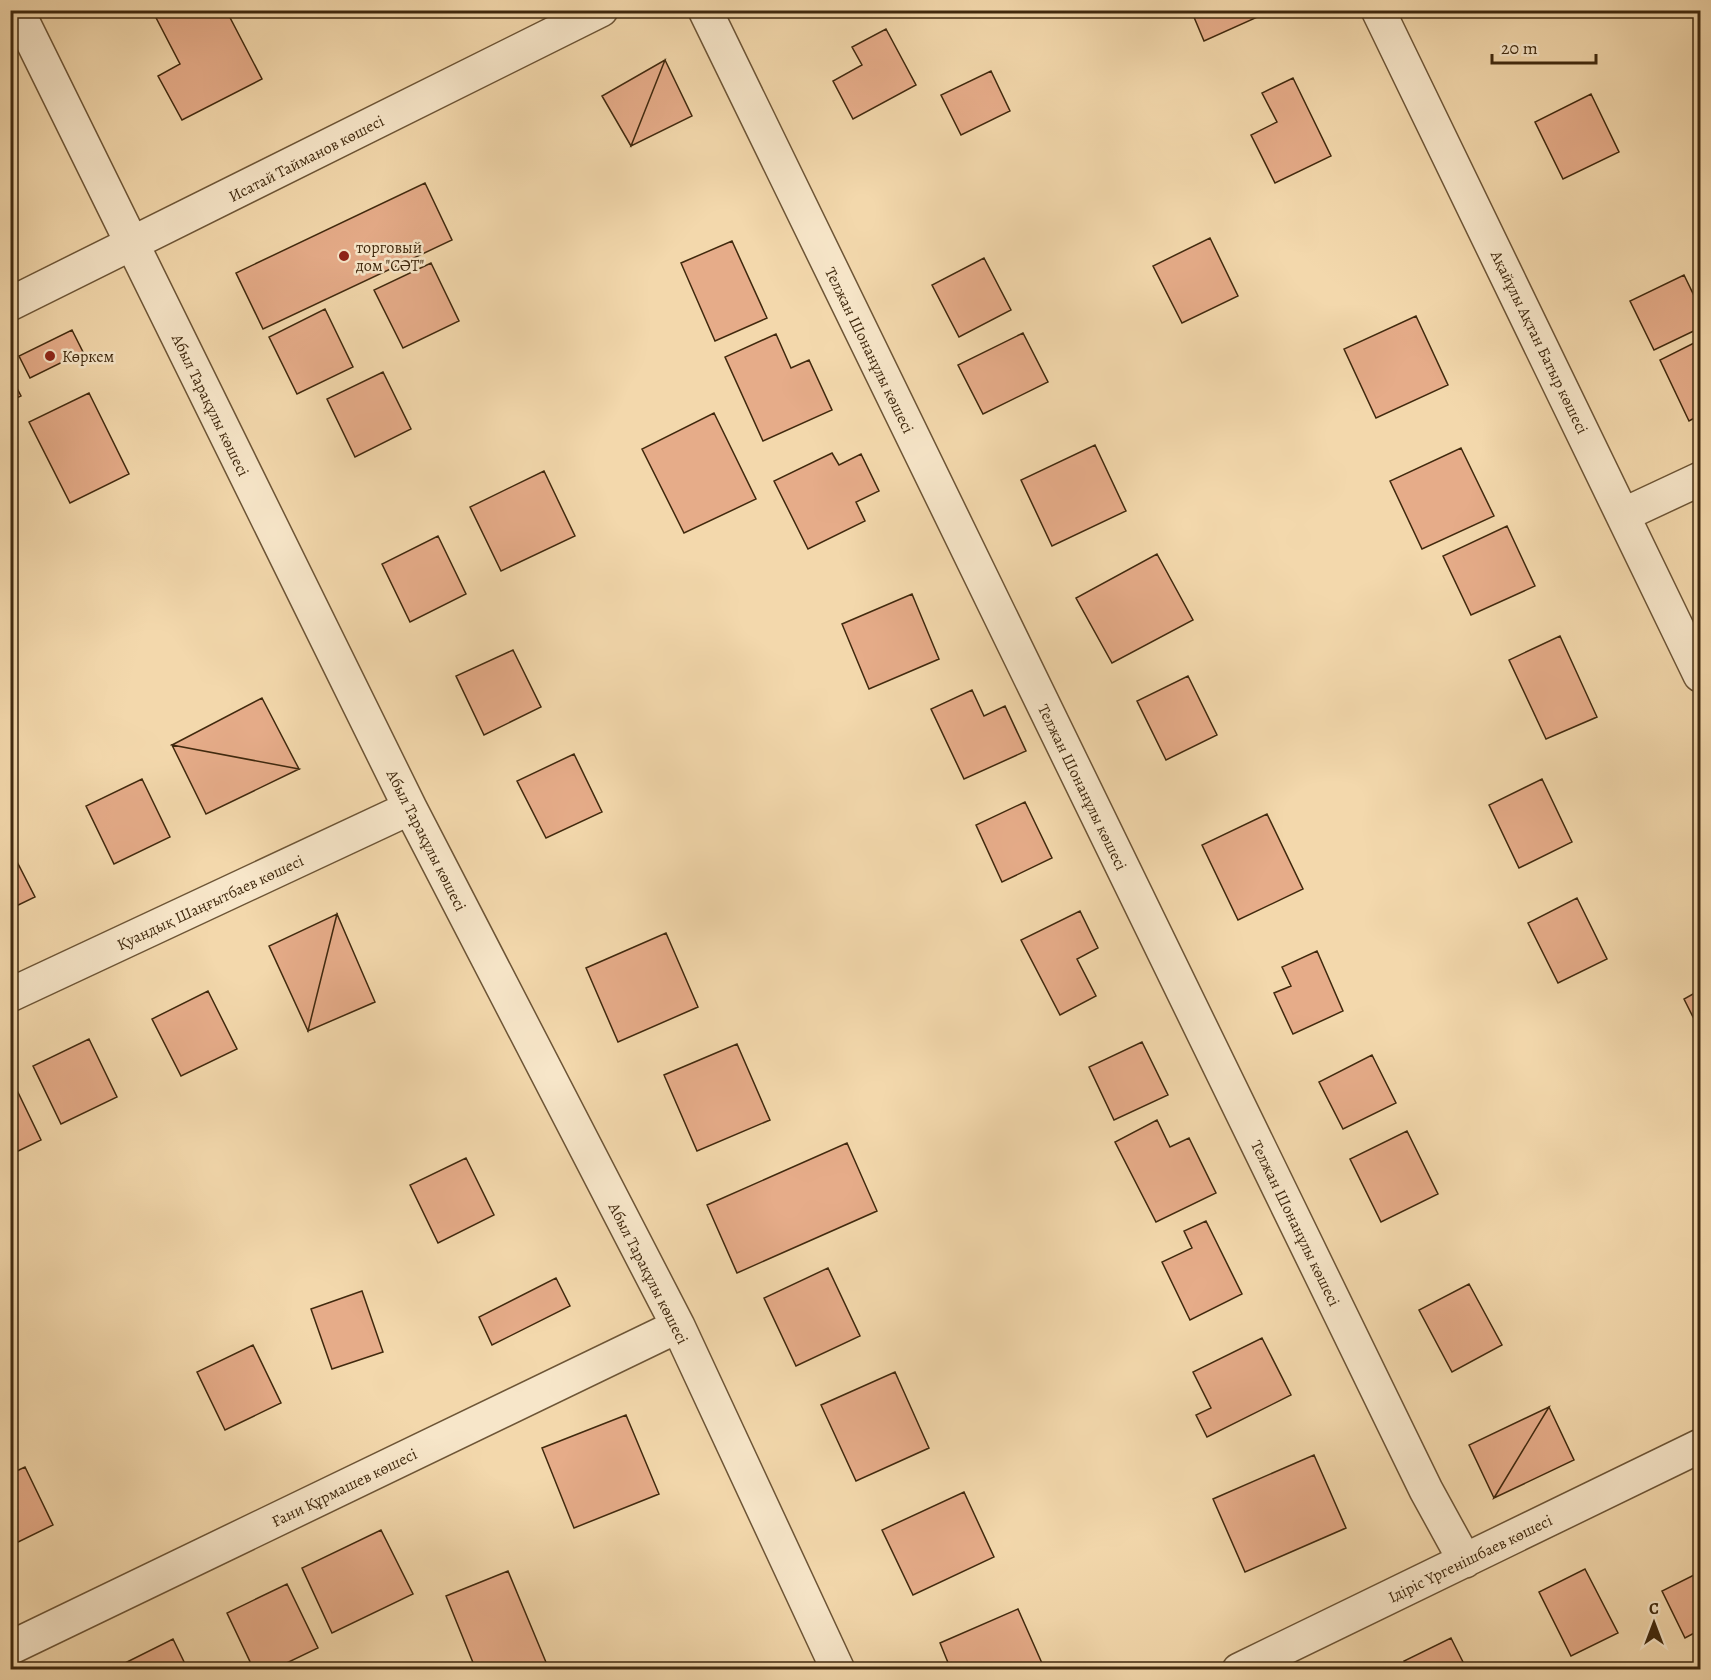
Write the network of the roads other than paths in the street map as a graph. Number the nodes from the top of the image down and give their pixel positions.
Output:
1 (17, 10) edge
2 (601, 10) edge
3 (705, 10) edge
4 (1378, 10) edge
5 (132, 245) junction
6 (10, 304) edge
7 (1701, 479) edge
8 (1623, 515) junction
9 (1701, 675) edge
10 (410, 808) junction
11 (10, 995) edge
12 (678, 1326) junction
13 (1701, 1446) edge
14 (1465, 1561) junction
15 (10, 1648) edge
16 (838, 1670) edge
17 (1239, 1670) edge

1 - 5 street, Абыл Тарақұлы көшесі
2 - 5 street, Исатай Тайманов көшесі
3 - 14 street, Телжан Шонанұлы көшесі
4 - 8 street, Ақайұлы Ақтан Батыр көшесі
5 - 6 street, Исатай Тайманов көшесі
5 - 10 street, Абыл Тарақұлы көшесі
7 - 8 street
8 - 9 street, Ақайұлы Ақтан Батыр көшесі
10 - 11 street, Қуандық Шаңғытбаев көшесі
10 - 12 street, Абыл Тарақұлы көшесі
12 - 15 street, Ғани Құрмашев көшесі
12 - 16 street, Абыл Тарақұлы көшесі
13 - 14 street, Ідіріс Үргенішбаев көшесі
14 - 17 street, Ідіріс Үргенішбаев көшесі

